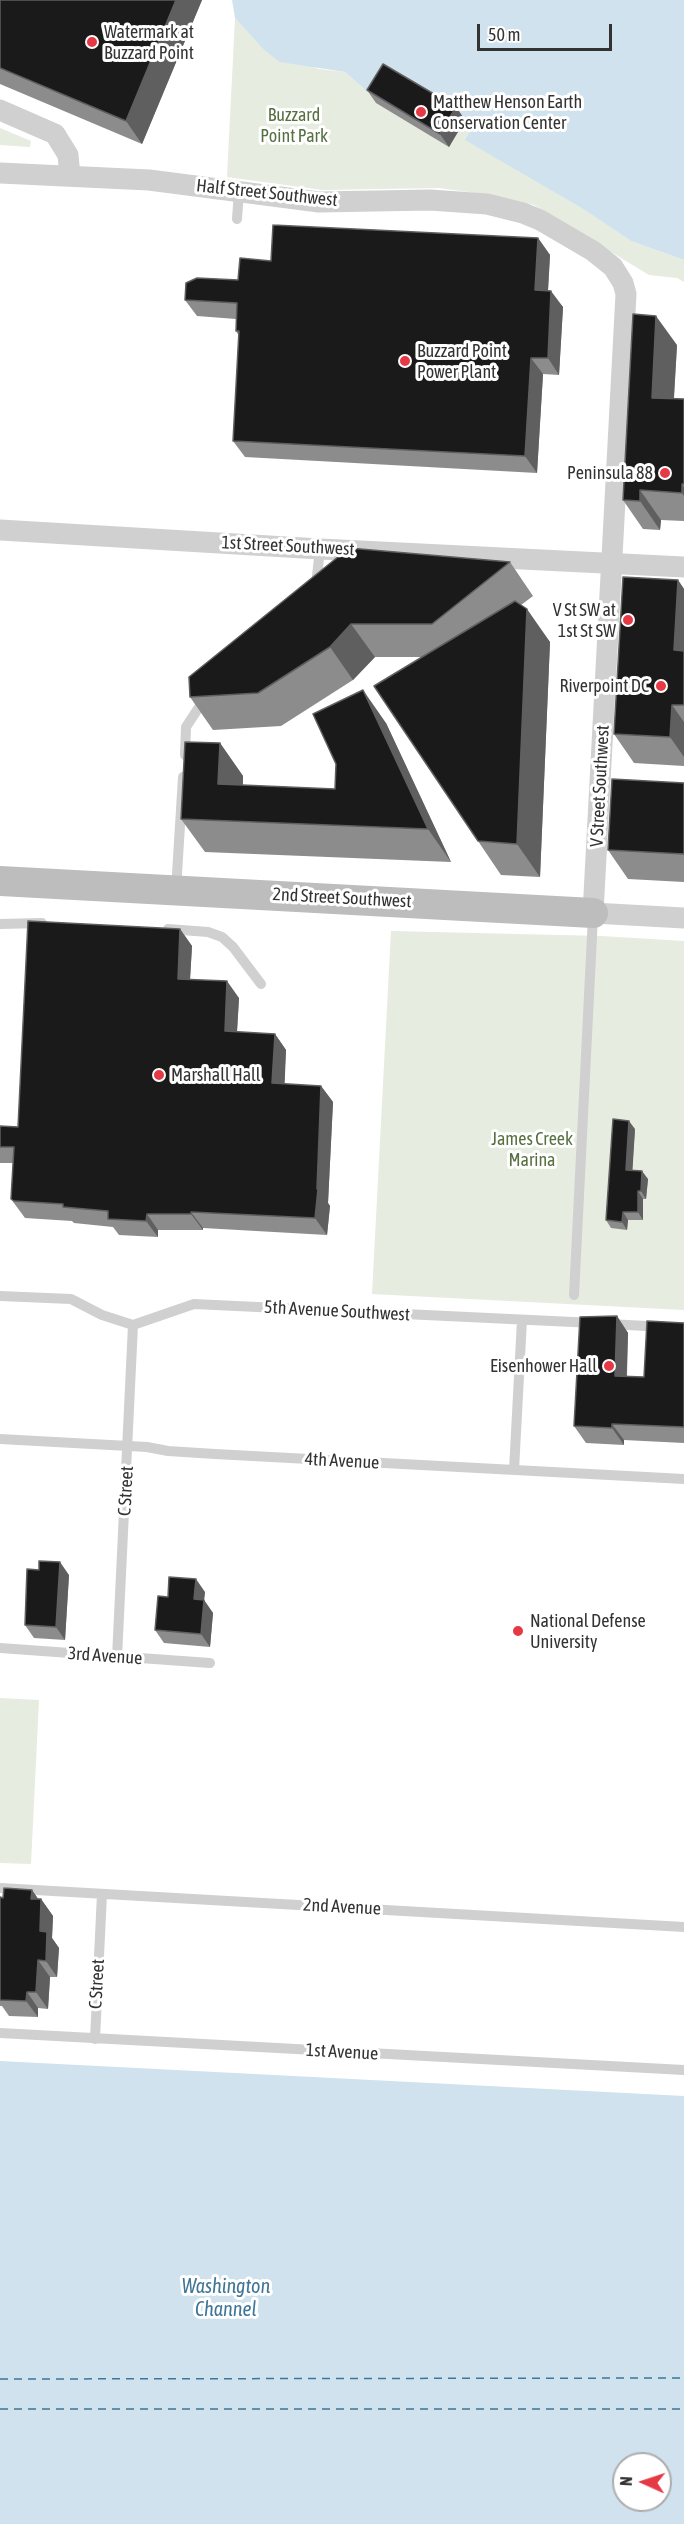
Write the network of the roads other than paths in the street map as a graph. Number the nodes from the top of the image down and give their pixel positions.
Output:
1 (0, 110) edge
2 (0, 173) edge
3 (70, 177) junction
4 (239, 192) junction
5 (237, 219) dead end
6 (620, 277) joint
7 (0, 530) edge
8 (320, 549) junction
9 (612, 563) junction
10 (684, 567) edge
11 (315, 593) edge
12 (215, 689) edge
13 (0, 881) edge
14 (176, 890) junction
15 (593, 913) junction
16 (684, 918) edge
17 (49, 923) edge
18 (0, 924) edge
19 (156, 928) edge
20 (261, 984) dead end
21 (574, 1295) dead end
22 (0, 1296) edge
23 (522, 1320) junction
24 (133, 1325) junction
25 (684, 1328) edge
26 (0, 1439) edge
27 (128, 1446) junction
28 (514, 1470) junction
29 (684, 1479) edge
30 (0, 1648) edge
31 (117, 1658) junction
32 (210, 1663) dead end
33 (0, 1888) edge
34 (102, 1894) junction
35 (684, 1927) edge
36 (0, 2033) edge
37 (95, 2039) junction
38 (684, 2070) edge

1 - 3 street
2 - 3 street, Half Street Southwest
3 - 4 street, Half Street Southwest
4 - 5 lane
4 - 6 street, Half Street Southwest
6 - 9 street, V Street Southwest
7 - 8 street, 1st Street Southwest
8 - 9 street, 1st Street Southwest
8 - 11 lane
9 - 10 street, 1st Street Southwest
9 - 15 street, V Street Southwest
12 - 14 lane
13 - 14 street, 2nd Street Southwest
14 - 15 street, 2nd Street Southwest
15 - 16 street, 2nd Street Southwest
15 - 21 lane, V Street Southwest
17 - 18 lane
19 - 20 lane
22 - 24 lane
23 - 24 lane, 5th Avenue Southwest
23 - 25 lane, 5th Avenue Southwest
23 - 28 lane
24 - 27 lane, C Street
26 - 27 lane, 4th Avenue
27 - 28 lane, 4th Avenue
27 - 31 lane, C Street
28 - 29 lane, 4th Avenue
30 - 31 lane, 3rd Avenue
31 - 32 lane, 3rd Avenue
33 - 34 lane, 2nd Avenue
34 - 35 lane, 2nd Avenue
34 - 37 lane, C Street
36 - 37 lane, 1st Avenue
37 - 38 lane, 1st Avenue

